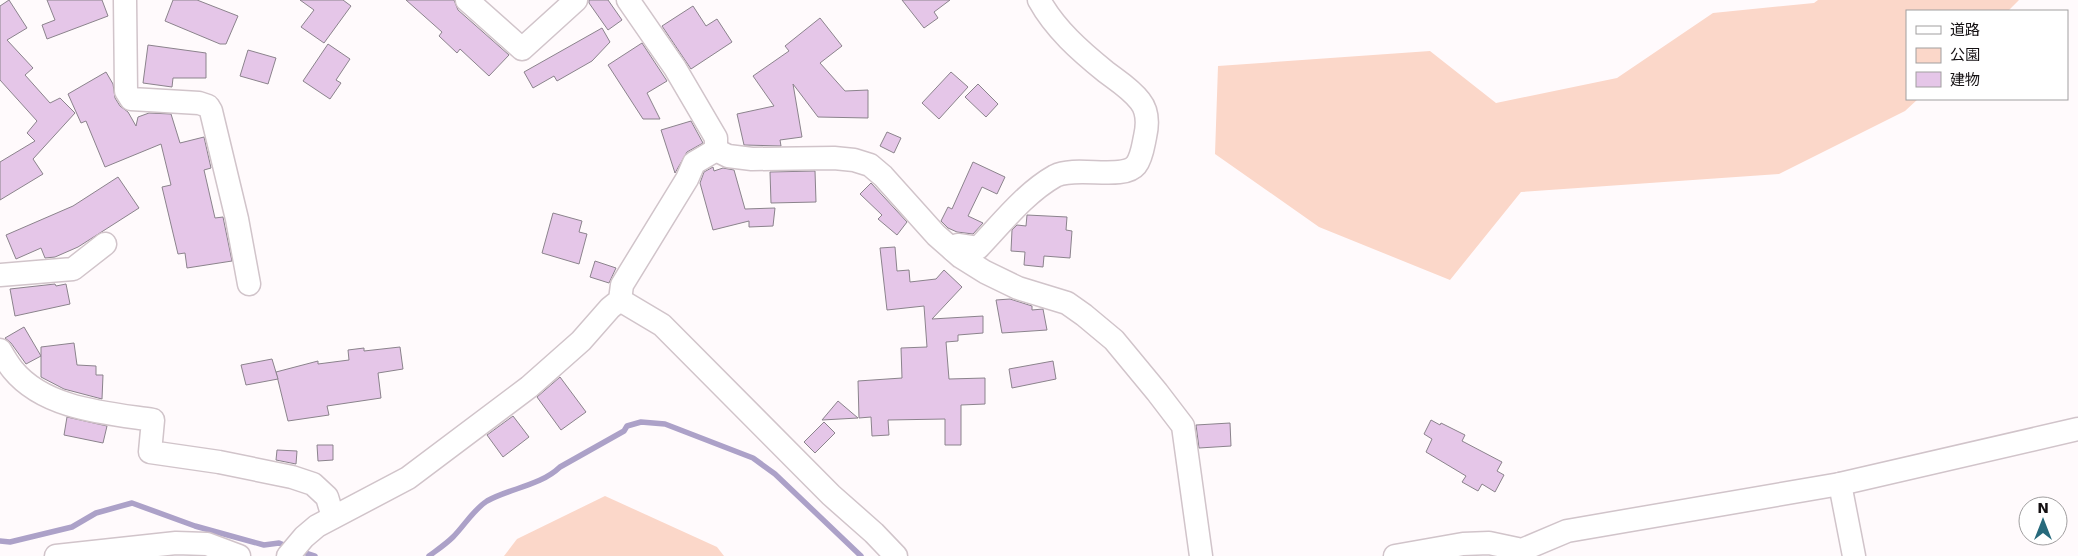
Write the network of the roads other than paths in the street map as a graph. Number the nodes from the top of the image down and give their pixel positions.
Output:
1 (126, 0) edge
2 (467, 0) edge
3 (576, 0) edge
4 (628, 0) edge
5 (1039, 0) edge
6 (716, 150) junction
7 (106, 244) dead end
8 (953, 250) junction
9 (0, 275) edge
10 (248, 284) dead end
11 (620, 300) junction
12 (0, 350) edge
13 (2078, 430) edge
14 (1840, 484) junction
15 (334, 516) junction
16 (56, 556) edge
17 (239, 556) edge
18 (288, 556) edge
19 (896, 556) edge
20 (1201, 556) edge
21 (1395, 556) edge
22 (1854, 556) edge

1 - 10 street
2 - 3 street
4 - 6 street
5 - 8 street
6 - 8 street
6 - 11 street
7 - 9 street
8 - 20 street
11 - 15 street
11 - 19 street
12 - 15 street
13 - 14 street
14 - 21 street
14 - 22 street
15 - 18 street
16 - 17 street

